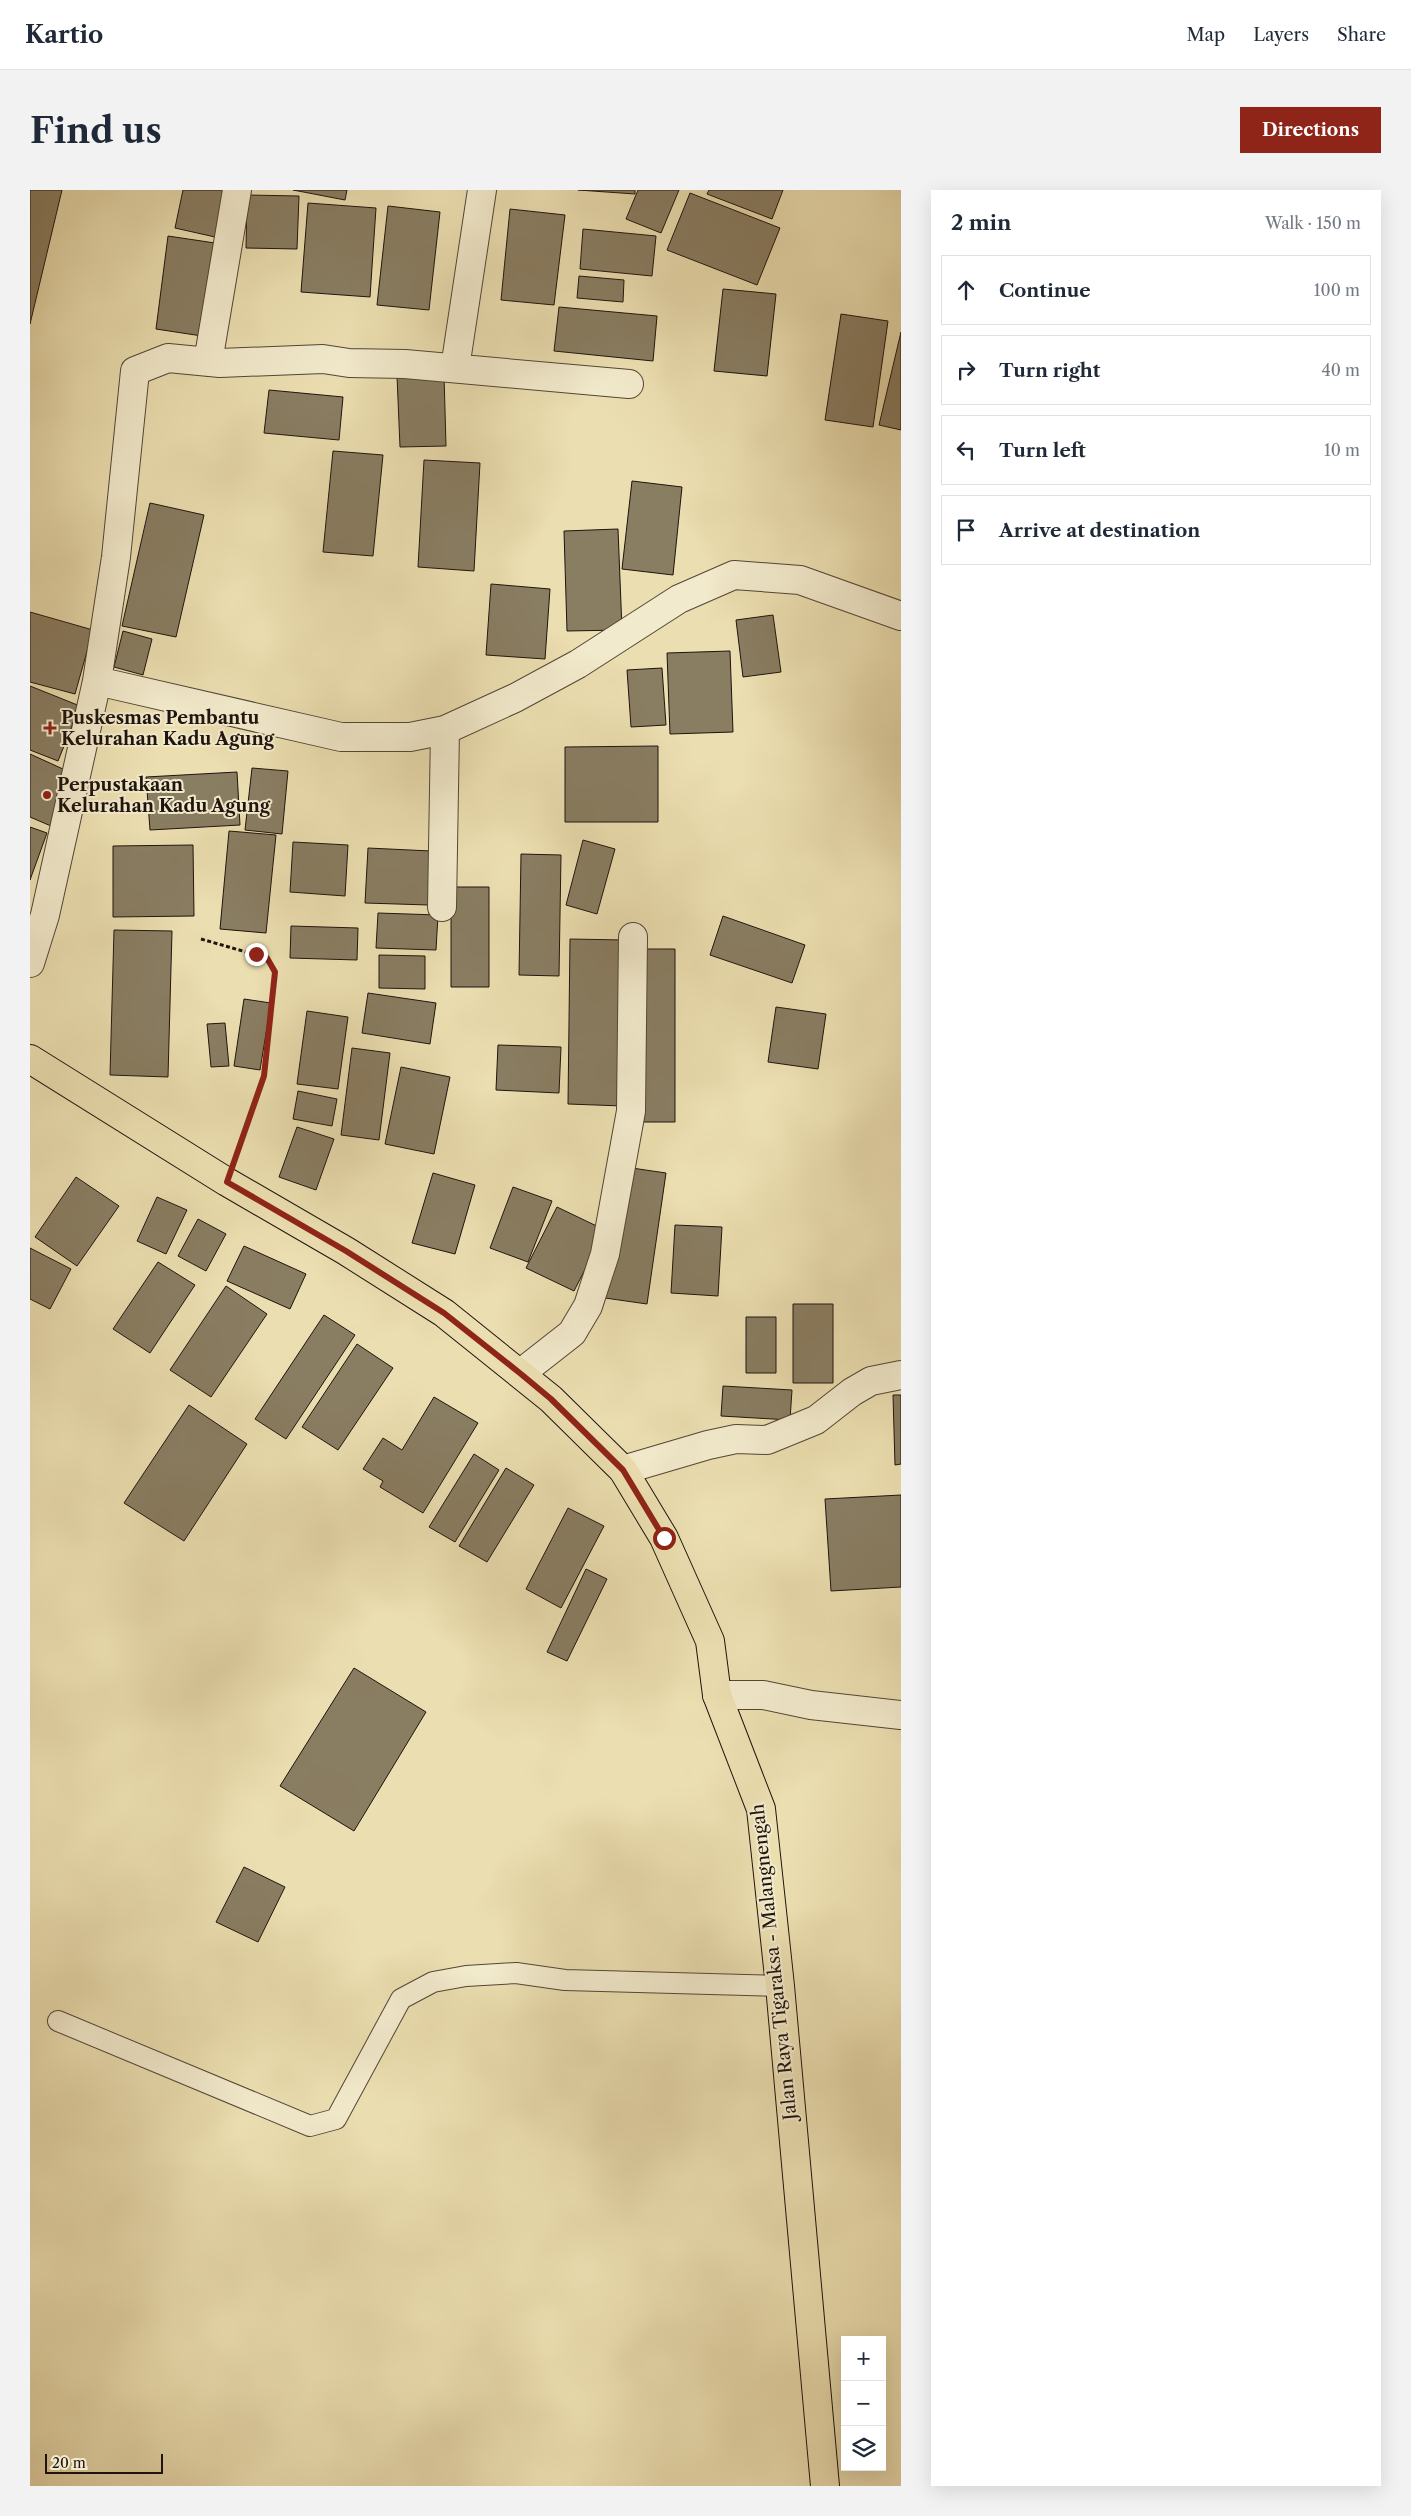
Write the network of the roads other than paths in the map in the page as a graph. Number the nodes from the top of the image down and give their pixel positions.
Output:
1 (237, 190) edge
2 (482, 190) edge
3 (208, 362) junction
4 (455, 368) junction
5 (629, 384) dead end
6 (901, 616) edge
7 (97, 681) junction
8 (445, 730) junction
9 (442, 907) dead end
10 (633, 938) dead end
11 (30, 963) edge
12 (30, 1060) edge
13 (521, 1374) junction
14 (901, 1375) edge
15 (623, 1470) junction
16 (717, 1695) junction
17 (901, 1715) edge
18 (780, 1986) junction
19 (58, 2021) dead end
20 (825, 2486) edge

1 - 3 street
2 - 4 street
3 - 4 street
3 - 7 street
4 - 5 street
6 - 8 street
7 - 8 street
7 - 11 street
8 - 9 street
10 - 13 street
12 - 13 main road, Jalan Raya Tigaraksa - Malangnengah
13 - 15 main road, Jalan Raya Tigaraksa - Malangnengah
14 - 15 street
15 - 16 main road, Jalan Raya Tigaraksa - Malangnengah
16 - 17 street
16 - 18 main road, Jalan Raya Tigaraksa - Malangnengah
18 - 19 lane
18 - 20 main road, Jalan Raya Tigaraksa - Malangnengah

